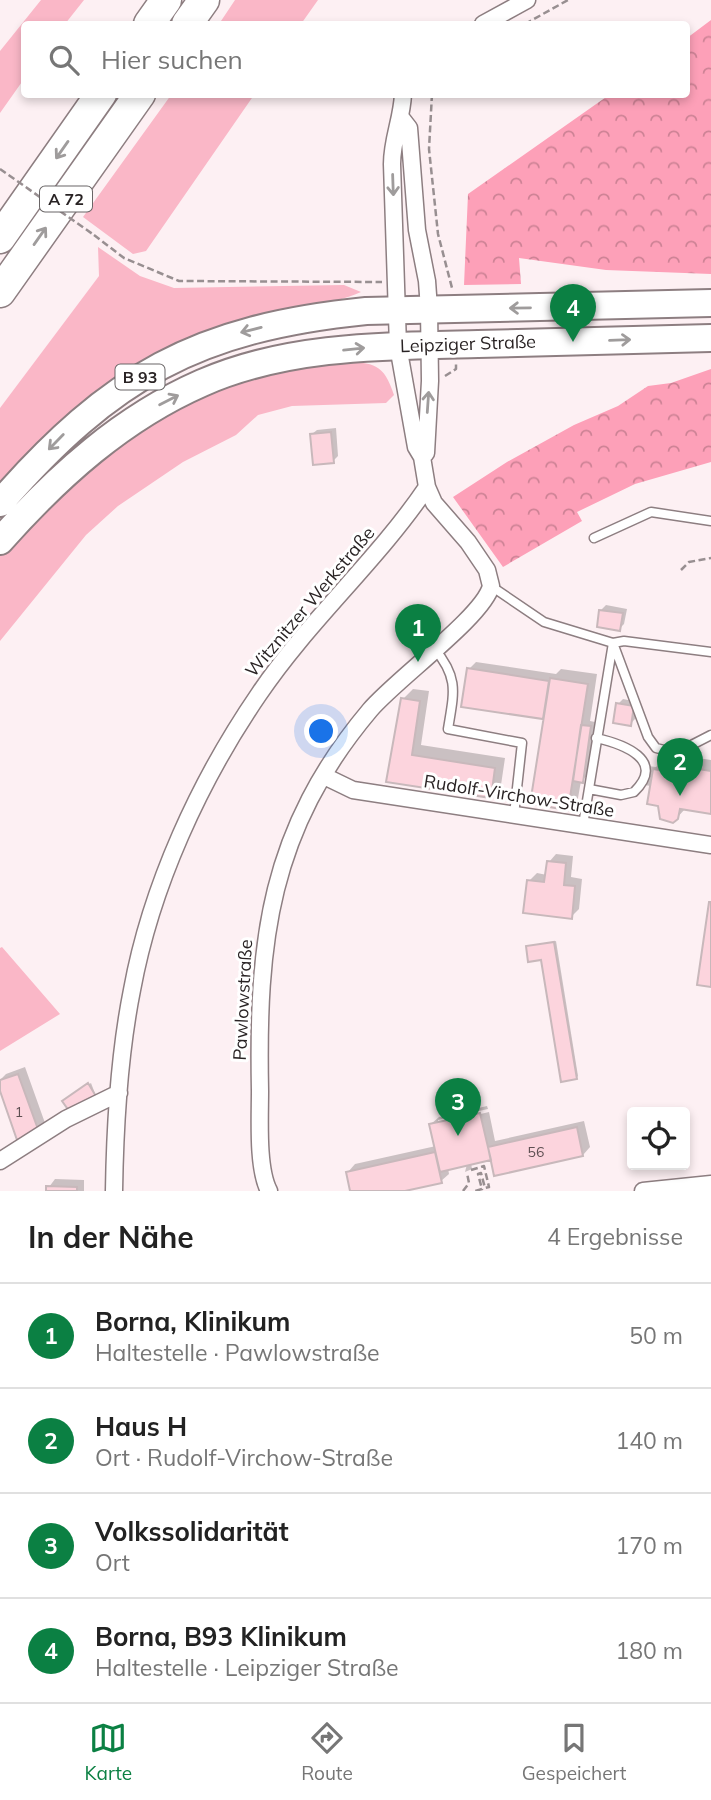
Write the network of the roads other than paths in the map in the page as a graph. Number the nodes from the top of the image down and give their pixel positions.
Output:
1 (166, 0) edge
2 (204, 0) edge
3 (527, 0) edge
4 (151, 21) edge
5 (189, 21) edge
6 (488, 21) edge
7 (98, 98) edge
8 (137, 98) edge
9 (402, 98) edge
10 (402, 119) junction
11 (0, 238) edge
12 (0, 292) edge
13 (711, 303) edge
14 (429, 309) junction
15 (396, 310) junction
16 (711, 338) edge
17 (430, 345) junction
18 (398, 346) junction
19 (422, 457) junction
20 (427, 488) junction
21 (0, 503) edge
22 (711, 521) edge
23 (594, 538) dead end
24 (0, 541) edge
25 (491, 586) junction
26 (613, 643) junction
27 (434, 648) junction
28 (711, 652) edge
29 (711, 735) edge
30 (596, 738) junction
31 (324, 776) junction
32 (589, 789) junction
33 (514, 815) junction
34 (583, 825) junction
35 (711, 845) edge
36 (120, 1093) junction
37 (0, 1161) edge
38 (711, 1184) edge
39 (674, 1189) edge
40 (114, 1191) edge
41 (269, 1191) edge
42 (643, 1191) edge

1 - 4 highway
2 - 5 highway
3 - 6 street
7 -> 11 highway, A 72
12 -> 8 highway, A 72
9 - 10 street
10 - 14 street
10 -> 15 street
13 -> 14 main road, Leipziger Straße / B 93
14 - 15 main road, Leipziger Straße / B 93
14 - 17 street
15 - 18 street
15 -> 21 main road, Leipziger Straße / B 93
17 -> 16 main road, Leipziger Straße / B 93
17 - 18 main road, Leipziger Straße / B 93
19 -> 17 street
18 - 19 street
24 -> 18 main road, Leipziger Straße / B 93
19 - 20 street
20 - 25 street
20 - 36 street, Witznitzer Werkstraße
22 - 23 lane
25 - 26 lane
25 - 27 street, Pawlowstraße
26 - 28 lane
26 - 29 lane
26 - 30 lane
27 - 31 street, Pawlowstraße
27 - 33 lane
30 - 32 lane
30 - 32 lane
31 - 33 street, Rudolf-Virchow-Straße
31 - 41 street, Pawlowstraße
32 - 34 lane
33 - 34 street, Rudolf-Virchow-Straße
34 - 35 street, Rudolf-Virchow-Straße
36 - 37 street
36 - 40 street, Witznitzer Werkstraße
38 - 39 street
39 - 42 street

